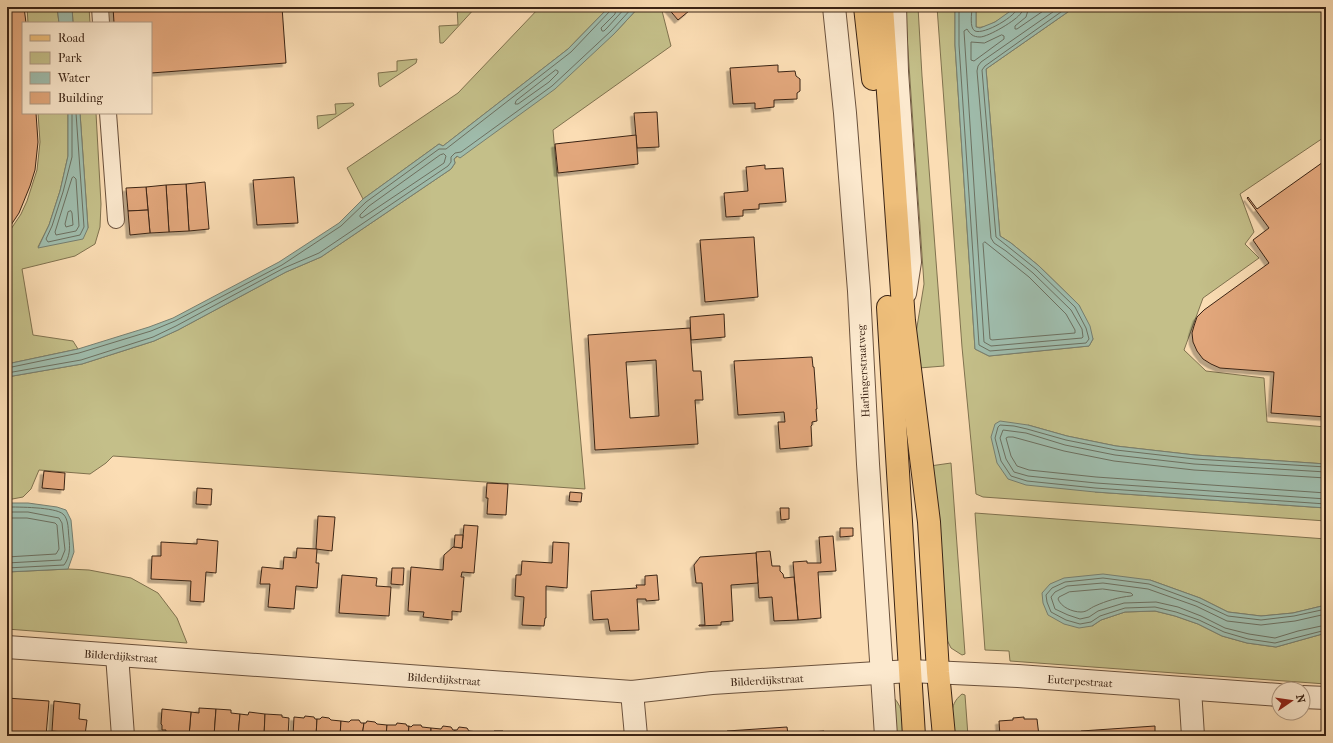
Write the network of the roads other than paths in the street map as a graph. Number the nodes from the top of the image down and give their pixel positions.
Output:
1 (100, 7) edge
2 (834, 7) edge
3 (865, 7) edge
4 (882, 7) edge
5 (898, 7) edge
6 (101, 22) edge
7 (108, 114) edge
8 (116, 220) dead end
9 (904, 322) junction
10 (7, 647) edge
11 (117, 655) junction
12 (910, 671) junction
13 (938, 672) junction
14 (882, 673) junction
15 (1190, 689) junction
16 (632, 692) junction
17 (1271, 694) edge
18 (1311, 697) edge
19 (1326, 698) edge
20 (123, 736) edge
21 (636, 736) edge
22 (886, 736) edge
23 (914, 736) edge
24 (944, 736) edge
25 (1193, 736) edge

1 - 6 lane
2 - 14 street, Harlingerstraatweg
3 - 12 main road
4 - 9 main road
5 - 9 lane
7 - 8 lane
9 - 13 main road
10 - 11 street, Bilderdijkstraat
11 - 16 street, Bilderdijkstraat
11 - 20 street
12 - 13 street, Euterpestraat
12 - 14 street, Euterpestraat
12 - 23 main road
13 - 15 street, Euterpestraat
13 - 24 main road
14 - 16 street, Bilderdijkstraat
14 - 22 street, Harlingerstraatweg
15 - 17 street, Euterpestraat
15 - 25 street
16 - 21 street
18 - 19 street

